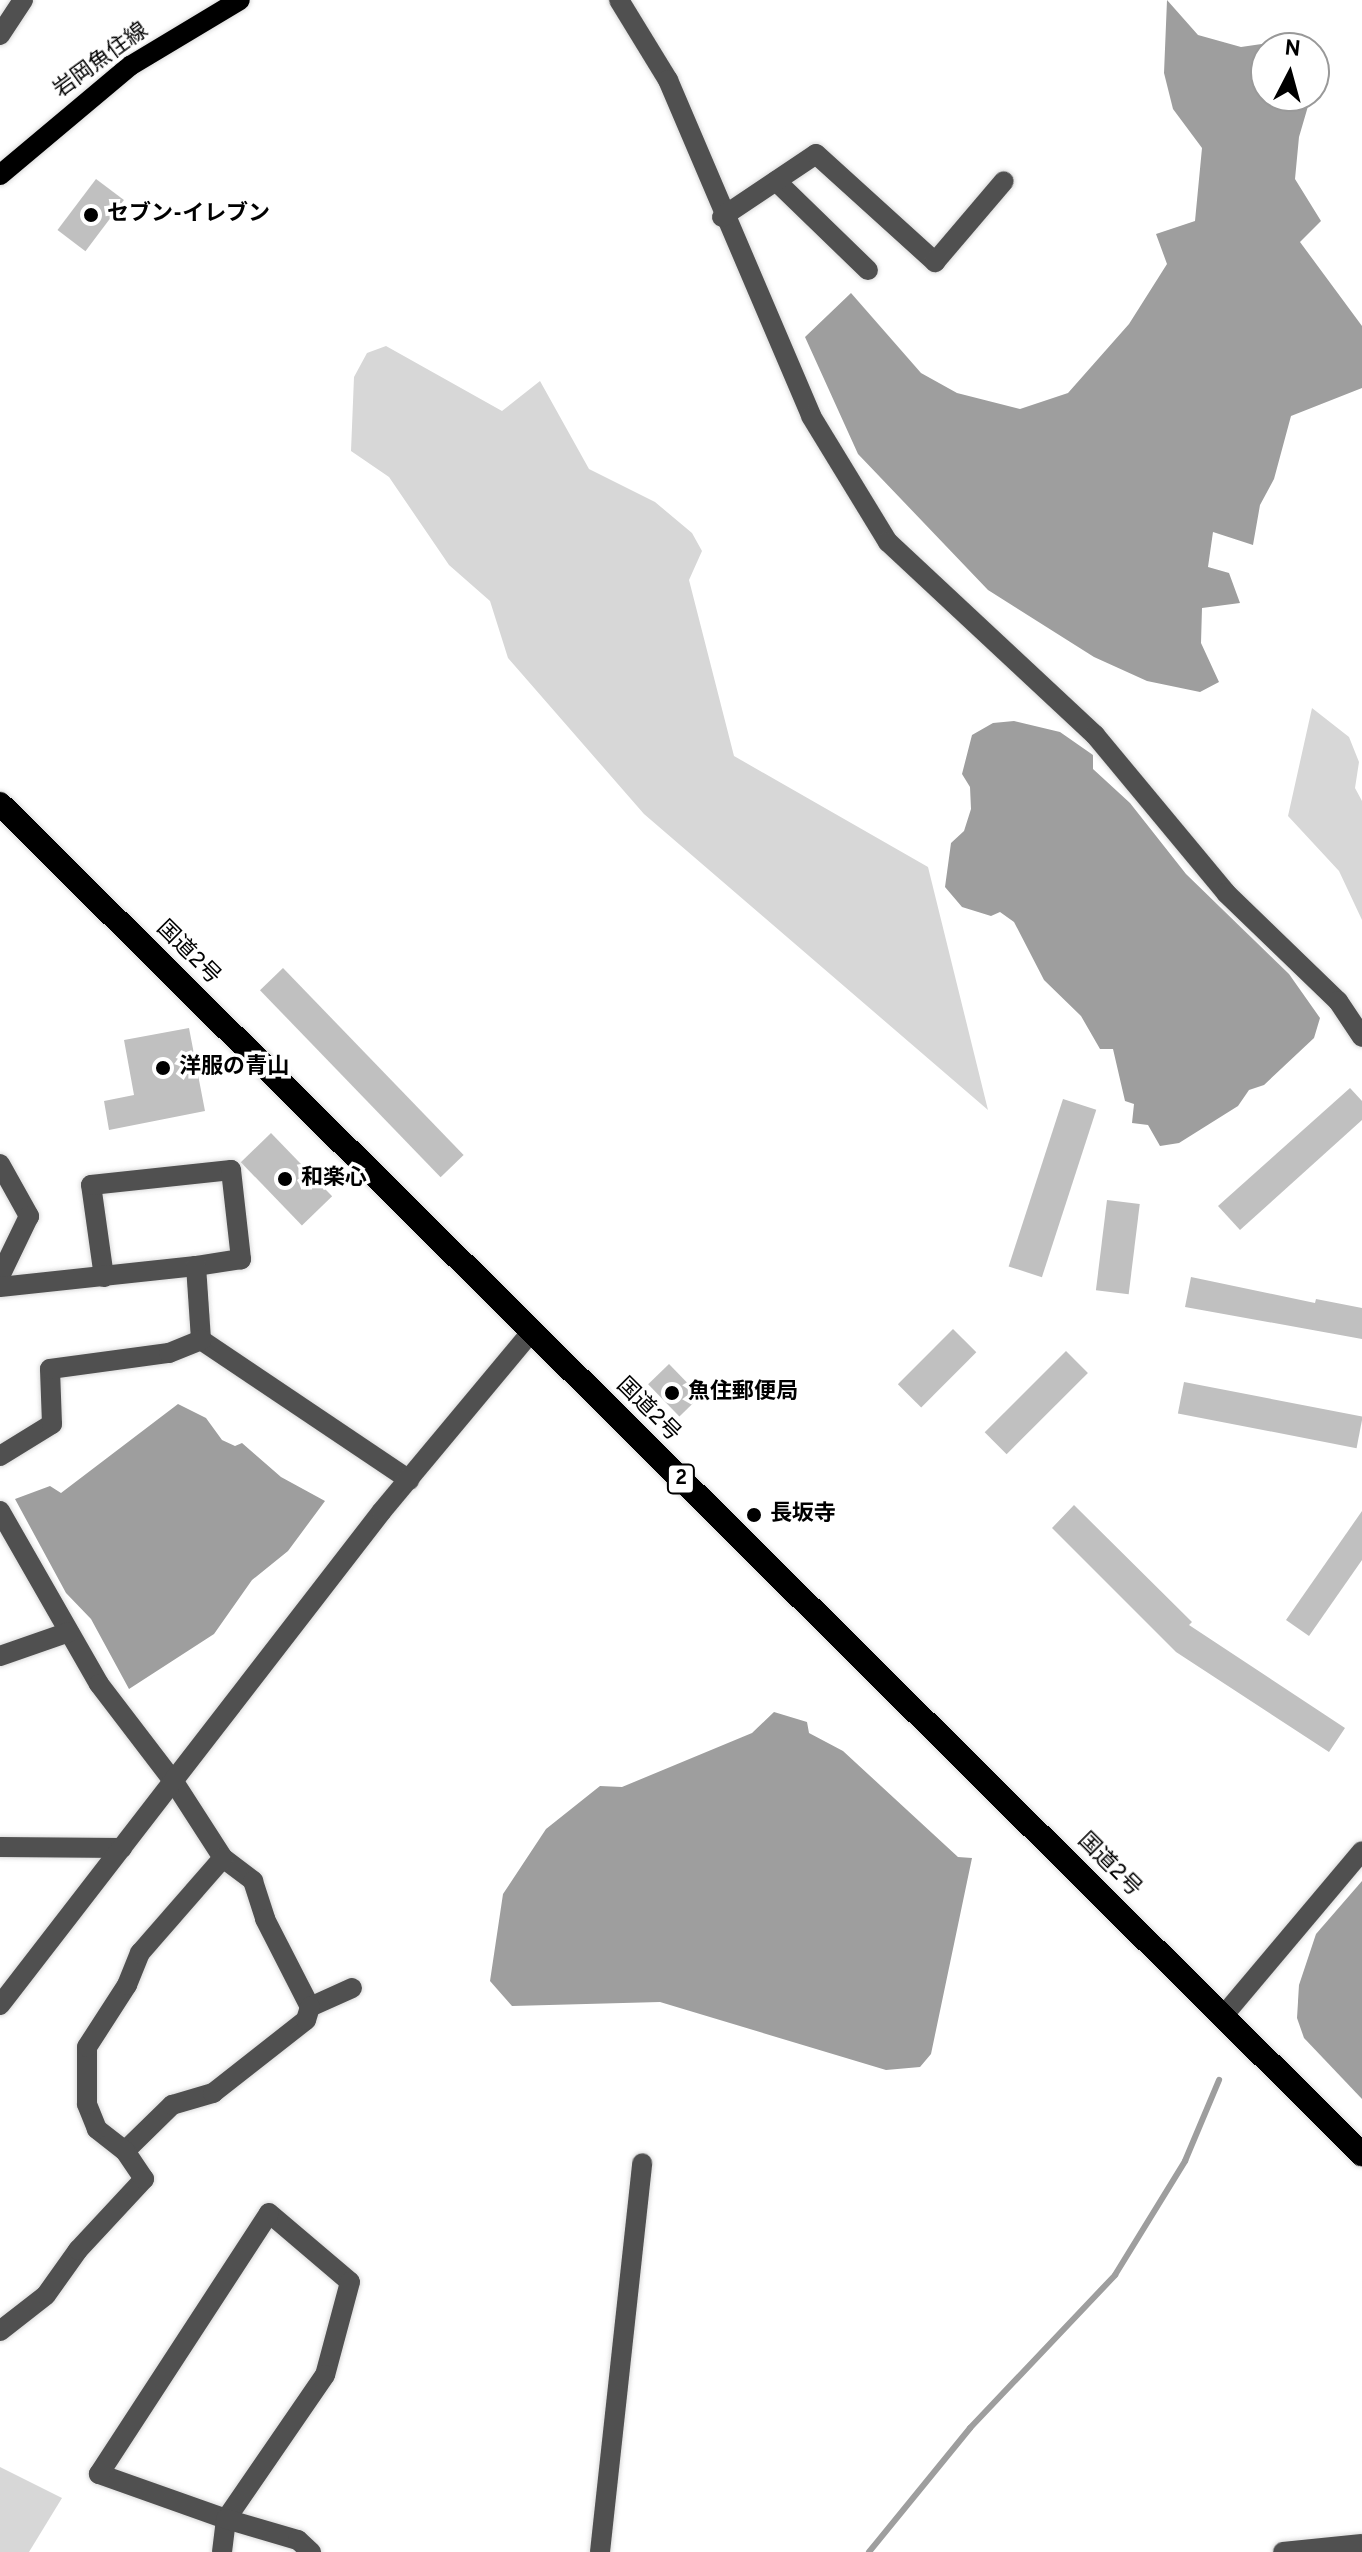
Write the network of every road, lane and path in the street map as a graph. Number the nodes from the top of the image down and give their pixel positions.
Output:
1 (23, 0) edge
2 (240, 0) edge
3 (619, 0) edge
4 (0, 35) edge
5 (0, 175) edge
6 (776, 181) junction
7 (1004, 181) dead end
8 (722, 217) junction
9 (868, 270) dead end
10 (0, 804) edge
11 (1362, 1037) edge
12 (0, 1164) edge
13 (196, 1266) junction
14 (0, 1276) edge
15 (104, 1277) junction
16 (0, 1287) edge
17 (532, 1331) junction
18 (201, 1340) junction
19 (0, 1456) edge
20 (409, 1480) junction
21 (0, 1511) edge
22 (69, 1632) junction
23 (0, 1656) edge
24 (174, 1782) junction
25 (0, 1847) edge
26 (122, 1848) junction
27 (1362, 1851) edge
28 (223, 1858) junction
29 (352, 1988) dead end
30 (3, 1996) edge
31 (310, 2007) junction
32 (1224, 2015) junction
33 (125, 2151) junction
34 (1362, 2154) edge
35 (642, 2163) dead end
36 (0, 2331) edge
37 (226, 2519) junction
38 (1362, 2544) edge
39 (222, 2552) edge
40 (311, 2552) edge
41 (600, 2552) edge
42 (1283, 2552) edge

1 - 4 street
2 - 5 main road, 岩岡魚住線
3 - 8 street
6 - 7 street
6 - 8 street
6 - 9 street
8 - 11 street
10 - 17 highway, 国道2号 / 2
12 - 14 street
13 - 15 street
13 - 15 street
13 - 18 street
15 - 16 street
17 - 20 street
17 - 32 highway, 国道2号 / 2
18 - 19 street
18 - 20 street
20 - 24 street
21 - 22 street
22 - 23 street
22 - 24 street
24 - 26 street
24 - 28 street
25 - 26 street
26 - 30 street
27 - 32 street
28 - 31 street
28 - 33 street
29 - 31 street
31 - 33 street
32 - 34 highway, 国道2号 / 2
33 - 36 street
35 - 41 street
37 - 37 street
37 - 39 street
37 - 40 street
38 - 42 street

